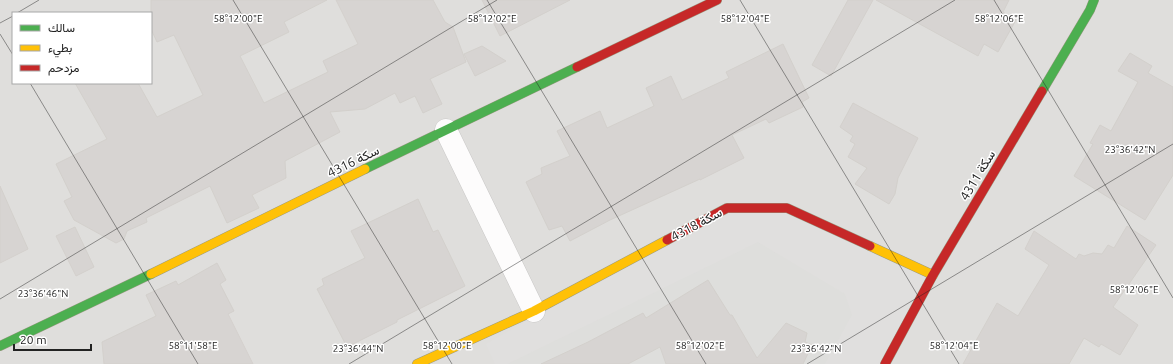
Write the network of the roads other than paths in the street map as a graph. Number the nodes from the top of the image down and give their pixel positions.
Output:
1 (717, 0) edge
2 (1094, 0) edge
3 (446, 130) junction
4 (933, 275) junction
5 (534, 311) junction
6 (0, 346) edge
7 (417, 364) edge
8 (885, 364) edge

1 - 3 street, سكة 4316
2 - 4 street, سكة 4311
3 - 5 street
3 - 6 street, سكة 4316
4 - 5 street, سكة 4318
4 - 8 street, سكة 4311
5 - 7 street, سكة 4318

